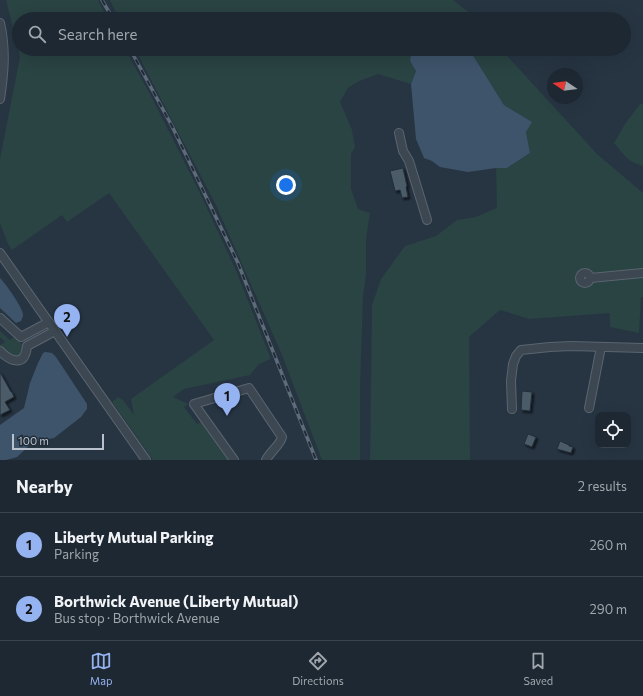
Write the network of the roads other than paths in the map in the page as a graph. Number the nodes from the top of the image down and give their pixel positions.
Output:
1 (0, 23) edge
2 (0, 99) edge
3 (400, 133) dead end
4 (427, 220) dead end
5 (0, 253) edge
6 (643, 273) edge
7 (590, 278) dead end
8 (0, 318) edge
9 (49, 322) junction
10 (55, 331) junction
11 (21, 337) junction
12 (27, 346) junction
13 (601, 347) junction
14 (643, 348) edge
15 (0, 351) edge
16 (589, 408) dead end
17 (512, 409) dead end
18 (146, 460) edge
19 (234, 460) edge
20 (266, 460) edge

1 - 2 street
3 - 4 street
5 - 9 street
6 - 7 street
8 - 11 street
9 - 10 street
9 - 11 street
10 - 12 street
10 - 18 street
11 - 12 street
12 - 15 street
13 - 14 street
13 - 16 street
13 - 17 street
19 - 20 street

